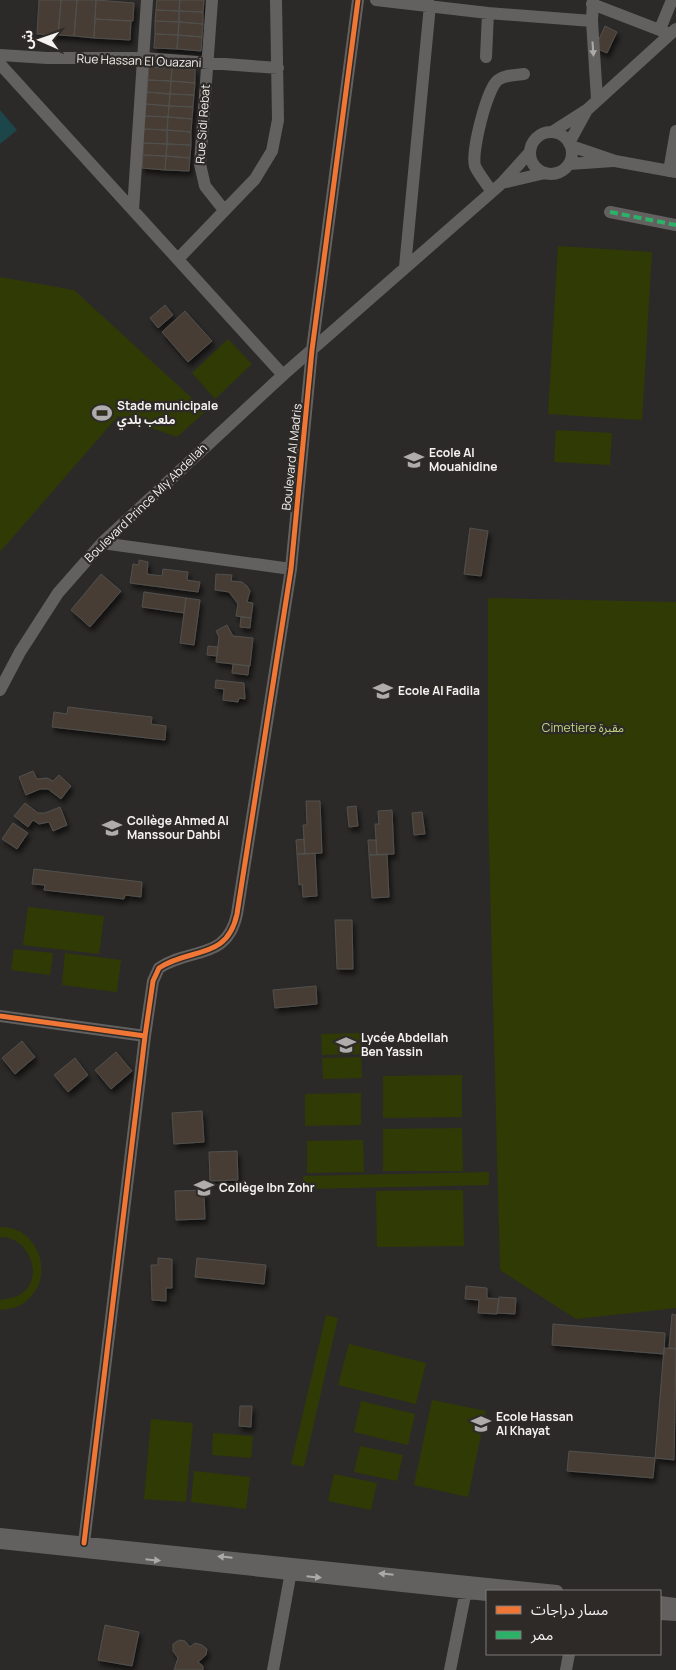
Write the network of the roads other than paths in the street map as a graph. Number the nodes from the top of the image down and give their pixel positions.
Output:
1 (147, 0) edge
2 (212, 0) edge
3 (276, 0) edge
4 (358, 0) edge
5 (376, 0) edge
6 (672, 0) edge
7 (592, 2) edge
8 (430, 5) junction
9 (488, 13) junction
10 (592, 21) junction
11 (669, 30) edge
12 (0, 56) edge
13 (486, 57) dead end
14 (143, 58) junction
15 (208, 63) junction
16 (0, 64) edge
17 (278, 68) junction
18 (524, 74) dead end
19 (597, 99) junction
20 (588, 109) junction
21 (676, 131) edge
22 (552, 132) junction
23 (570, 144) junction
24 (530, 152) junction
25 (615, 161) junction
26 (569, 164) junction
27 (673, 172) edge
28 (545, 173) junction
29 (497, 188) junction
30 (133, 210) junction
31 (224, 210) junction
32 (610, 212) dead end
33 (676, 225) edge
34 (178, 259) junction
35 (405, 267) junction
36 (312, 350) junction
37 (283, 375) junction
38 (102, 543) junction
39 (291, 569) junction
40 (0, 690) edge
41 (0, 1016) edge
42 (145, 1036) junction
43 (0, 1534) edge
44 (84, 1543) junction
45 (0, 1544) edge
46 (291, 1569) junction
47 (466, 1587) junction
48 (534, 1590) edge
49 (486, 1595) edge
50 (661, 1602) edge
51 (676, 1604) edge
52 (661, 1614) edge
53 (676, 1615) edge
54 (568, 1655) edge
55 (273, 1670) edge
56 (451, 1670) edge
57 (566, 1670) edge

1 - 14 street
2 - 15 street, Rue Sidi Rebat
3 - 17 street
4 - 36 street, Boulevard Al Madris
5 - 8 street
6 - 11 street
7 - 10 street
7 - 11 street
8 - 9 street
8 - 35 street
9 - 10 street
9 - 13 street
10 -> 19 street
11 - 19 street
12 - 14 street, Rue Hassan El Ouazani
14 - 15 street, Rue Hassan El Ouazani
14 - 30 street
15 - 17 street, Rue Hassan El Ouazani
15 - 31 street, Rue Sidi Rebat
16 - 30 street
17 - 31 street
18 - 29 street
19 - 20 street
20 - 22 street
20 - 23 street
21 - 27 street
22 - 23 street
22 - 24 street
23 - 25 street
23 - 26 street
24 - 28 street
24 - 29 street, Boulevard Prince Mly Abdellah
25 - 26 street
25 - 27 street
26 - 28 street
28 - 29 street, Boulevard Prince Mly Abdellah
29 - 35 street, Boulevard Prince Mly Abdellah
30 - 34 street
31 - 34 street
32 - 33 street
34 - 37 street
35 - 36 street, Boulevard Prince Mly Abdellah
36 - 37 street, Boulevard Prince Mly Abdellah
36 - 39 street, Boulevard Al Madris
37 - 38 street, Boulevard Prince Mly Abdellah
38 - 39 street
38 - 40 street, Boulevard Prince Mly Abdellah
39 - 42 street, Boulevard Al Madris
41 - 42 street
42 - 44 street
43 - 44 street
46 -> 44 street
45 -> 46 street
46 - 47 street
46 - 55 street
47 - 48 street
47 - 49 street
47 - 56 street
50 - 51 street
52 - 53 street
54 - 57 street

